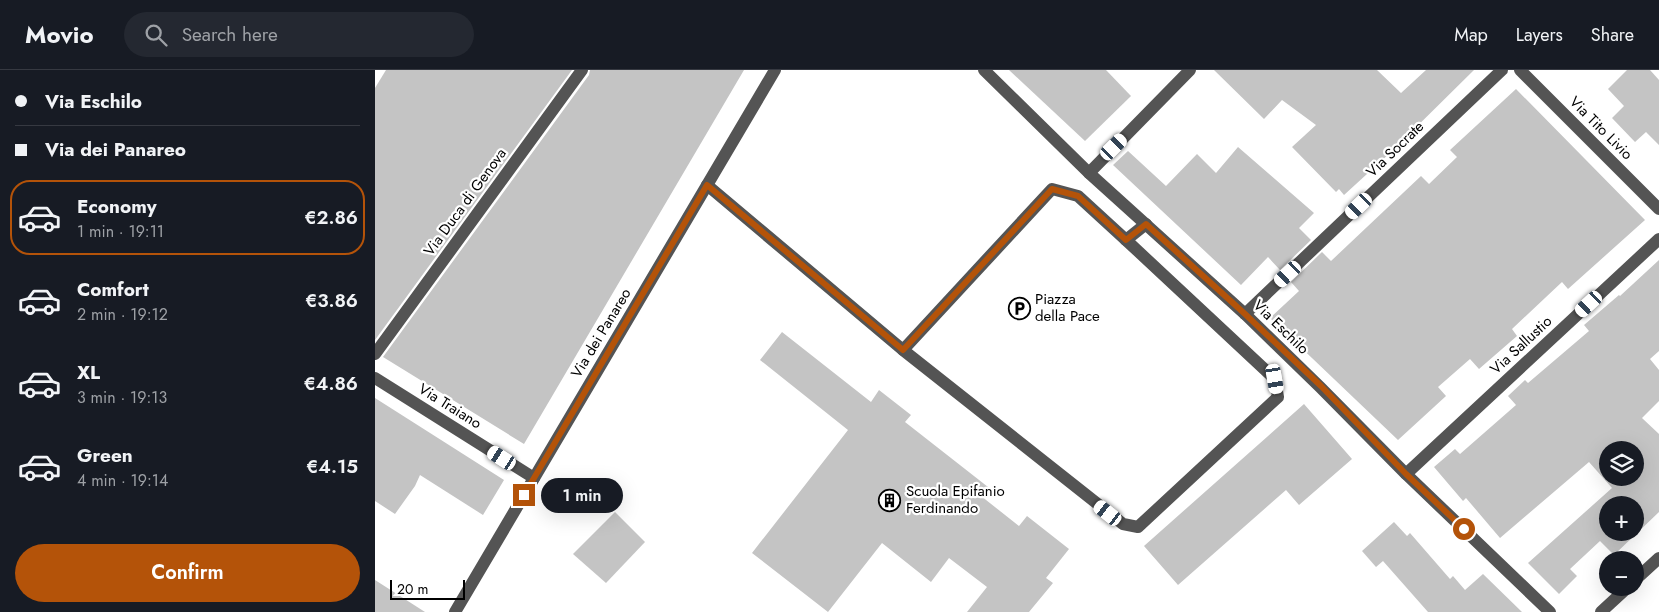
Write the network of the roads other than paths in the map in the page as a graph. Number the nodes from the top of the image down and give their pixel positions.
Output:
1 (582, 70) edge
2 (775, 70) edge
3 (985, 70) edge
4 (1190, 70) edge
5 (1502, 70) edge
6 (1520, 70) edge
7 (1089, 172) junction
8 (707, 185) junction
9 (1659, 209) edge
10 (1146, 224) junction
11 (1659, 239) edge
12 (1126, 240) junction
13 (1245, 314) junction
14 (903, 350) junction
15 (375, 354) edge
16 (375, 378) edge
17 (1406, 474) junction
18 (534, 478) junction
19 (1659, 558) edge
20 (1644, 572) edge
21 (1618, 596) edge
22 (455, 612) edge
23 (1550, 612) edge
24 (1601, 612) edge

1 - 15 street, Via Duca di Genova
2 - 8 street, Via dei Panareo
3 - 7 street, Via Eschilo
4 - 7 street
5 - 13 street, Via Socrate
6 - 9 street, Via Tito Livio
7 - 10 street, Via Eschilo
8 - 14 street
8 - 18 street, Via dei Panareo
10 - 12 street
10 - 13 street, Via Eschilo
11 - 17 street, Via Sallustio
12 - 14 street
12 - 14 street
13 - 17 street, Via Eschilo
16 - 18 street, Via Traiano
17 - 23 street, Via Eschilo
18 - 22 street, Via dei Panareo
19 - 20 street
21 - 24 street

